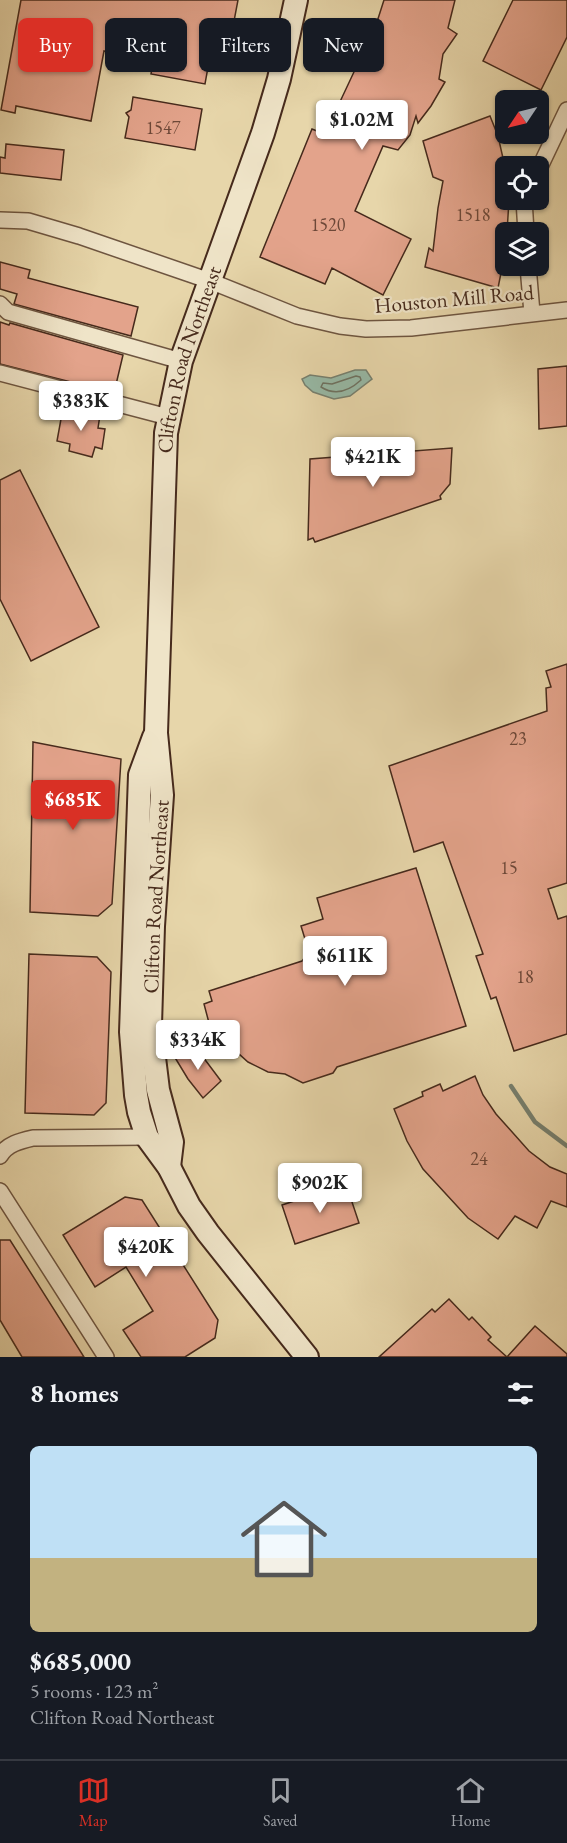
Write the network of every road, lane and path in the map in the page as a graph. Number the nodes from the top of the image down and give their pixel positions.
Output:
1 (296, 0) edge
2 (567, 110) edge
3 (545, 156) edge
4 (0, 220) edge
5 (529, 276) edge
6 (210, 281) junction
7 (0, 304) edge
8 (567, 309) edge
9 (532, 313) junction
10 (181, 361) junction
11 (0, 373) edge
12 (168, 417) junction
13 (156, 733) junction
14 (147, 1137) junction
15 (0, 1156) edge
16 (169, 1167) junction
17 (0, 1191) edge
18 (106, 1357) edge
19 (307, 1357) edge

1 - 6 main road, Clifton Road Northeast
2 - 3 street
4 - 6 street, Houston Mill Road
5 - 9 street
6 - 9 street, Houston Mill Road
6 - 10 main road, Clifton Road Northeast
7 - 10 street
8 - 9 street, Houston Mill Road
10 - 12 main road, Clifton Road Northeast
11 - 12 street
12 - 13 main road, Clifton Road Northeast
13 - 14 main road, Clifton Road Northeast
13 - 16 main road, Clifton Road Northeast
14 - 15 street
14 - 16 main road, Clifton Road Northeast
16 - 19 main road, Clifton Road Northeast
17 - 18 street

